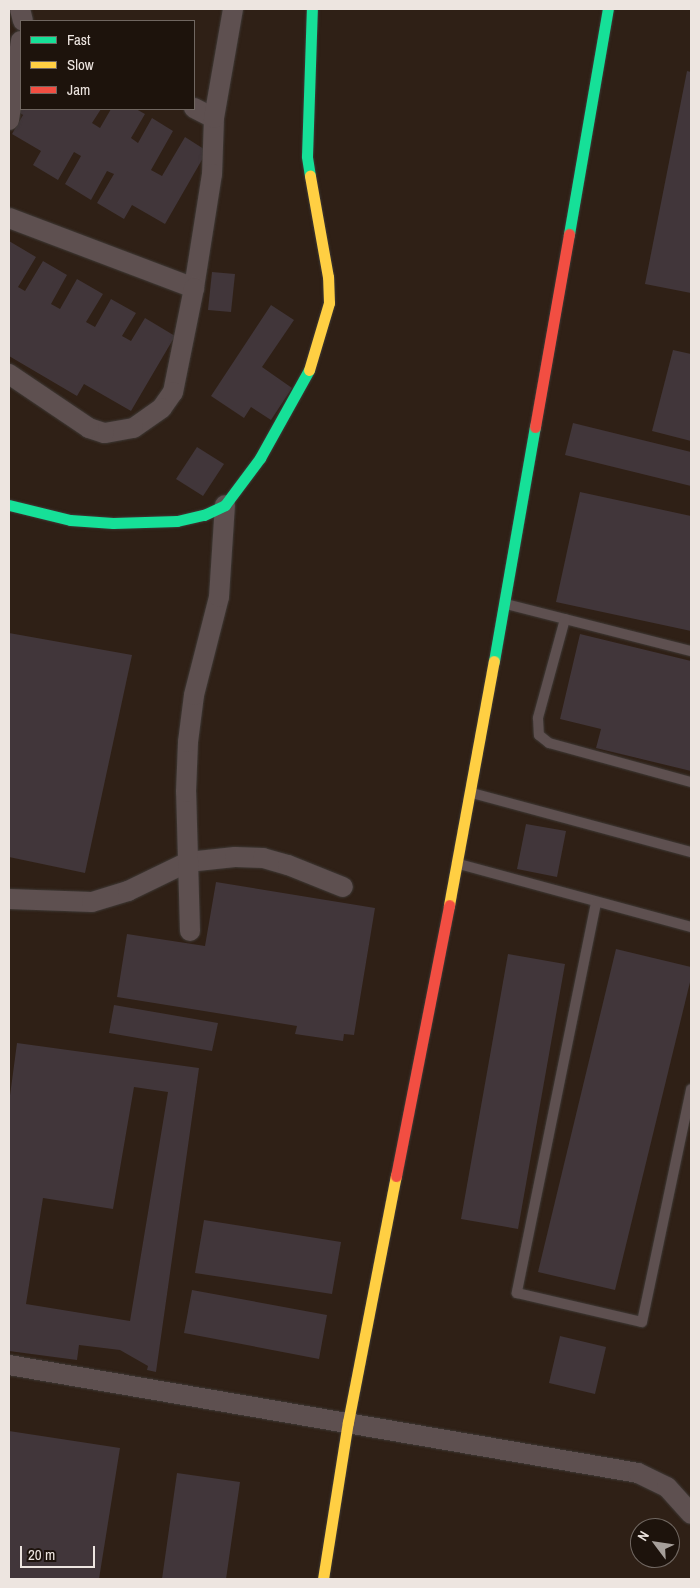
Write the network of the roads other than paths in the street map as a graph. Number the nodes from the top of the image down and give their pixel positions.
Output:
1 (233, 9) edge
2 (312, 9) edge
3 (608, 9) edge
4 (20, 48) edge
5 (195, 108) edge
6 (214, 118) junction
7 (9, 120) edge
8 (9, 218) edge
9 (194, 288) junction
10 (9, 374) edge
11 (9, 505) edge
12 (224, 505) junction
13 (504, 604) junction
14 (565, 619) junction
15 (691, 651) edge
16 (691, 782) edge
17 (471, 793) junction
18 (691, 852) edge
19 (188, 862) junction
20 (456, 863) junction
21 (343, 887) dead end
22 (9, 899) edge
23 (596, 903) junction
24 (691, 927) edge
25 (190, 931) dead end
26 (691, 1089) edge
27 (9, 1365) edge
28 (348, 1422) junction
29 (691, 1514) edge
30 (323, 1579) edge

1 - 6 street
2 - 12 street
3 - 13 street
4 - 7 street
5 - 6 street
6 - 9 street
8 - 9 street
9 - 10 street
11 - 12 street
12 - 19 street
13 - 14 lane
13 - 17 street
14 - 15 lane
14 - 16 lane
17 - 18 lane
17 - 20 street
19 - 21 street
19 - 22 street
19 - 25 street
20 - 23 lane
20 - 28 street
23 - 24 lane
23 - 26 lane
27 - 28 street
28 - 29 street
28 - 30 street

